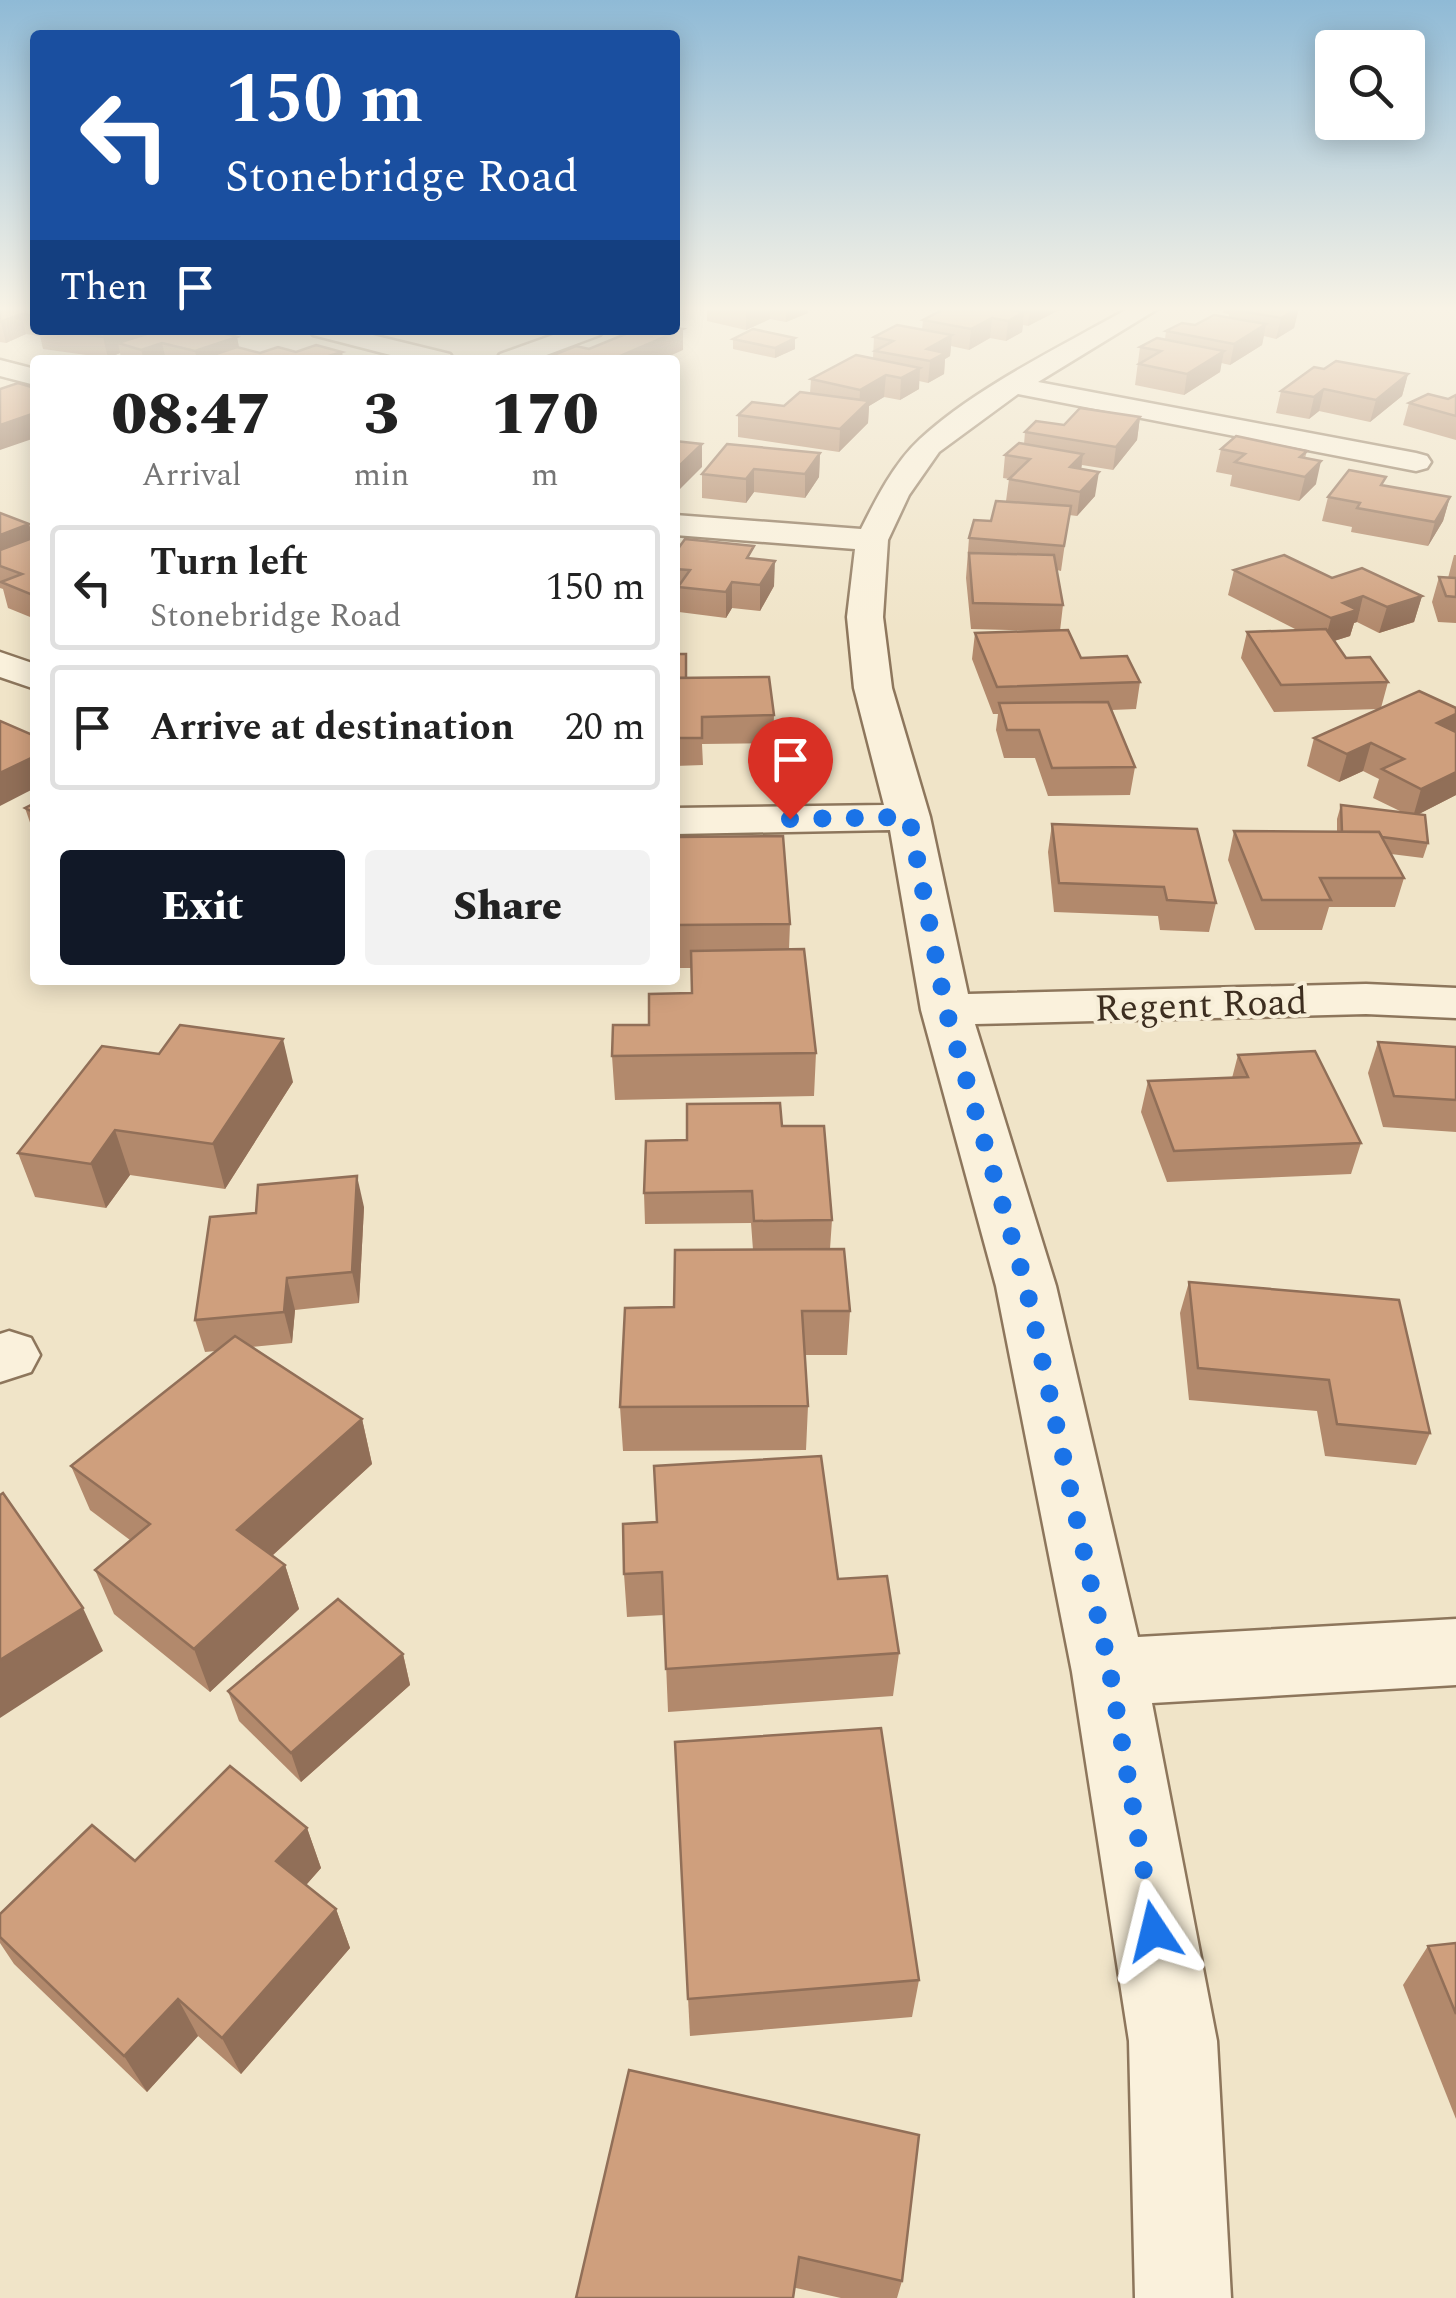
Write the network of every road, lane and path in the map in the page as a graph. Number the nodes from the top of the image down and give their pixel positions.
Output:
1 (971, 415) edge
2 (1174, 415) edge
3 (1416, 462) dead end
4 (680, 525) edge
5 (872, 540) junction
6 (0, 664) edge
7 (30, 676) edge
8 (909, 817) junction
9 (680, 821) edge
10 (1456, 1002) edge
11 (946, 1010) junction
12 (1456, 1652) edge
13 (1110, 1672) junction
14 (1184, 2298) edge

1 - 5 street
2 - 3 street
4 - 5 street
5 - 8 street
6 - 7 street
8 - 9 street
8 - 11 street
10 - 11 street, Regent Road
11 - 13 street
12 - 13 street
13 - 14 street

